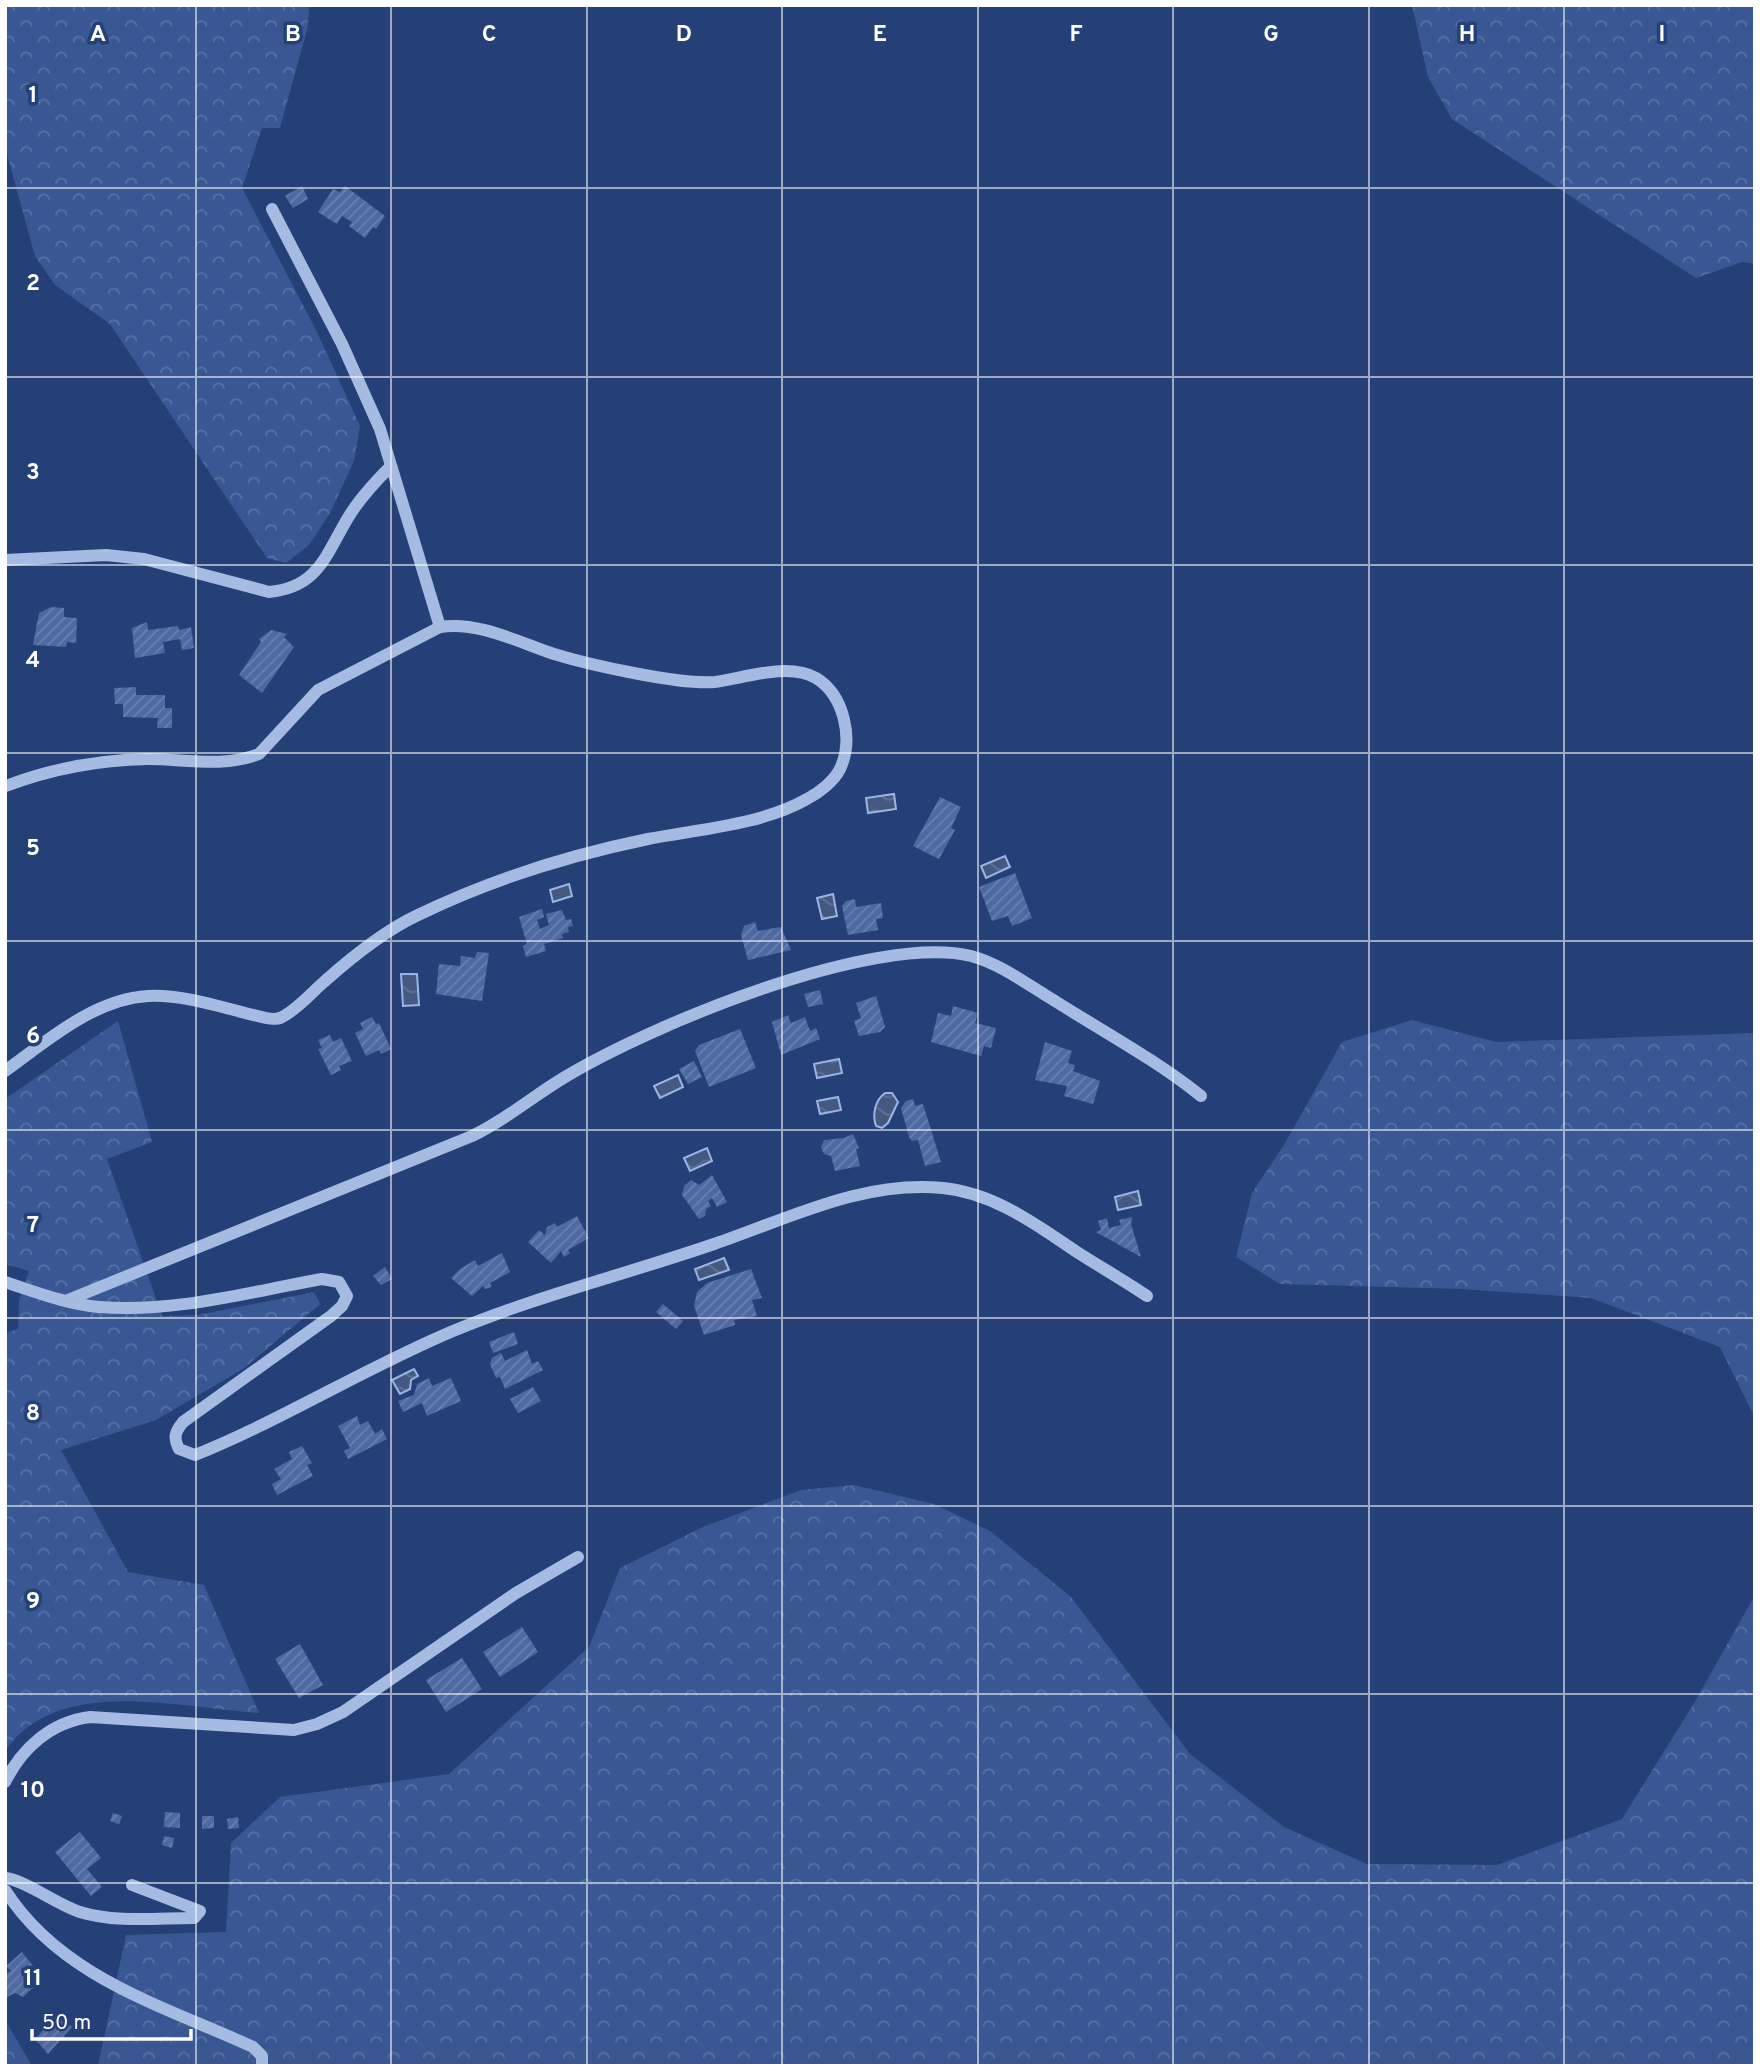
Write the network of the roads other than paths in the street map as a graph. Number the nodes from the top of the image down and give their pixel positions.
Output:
1 (272, 209) dead end
2 (390, 467) junction
3 (5, 561) edge
4 (440, 627) junction
5 (6, 786) edge
6 (5, 1071) edge
7 (1201, 1096) dead end
8 (5, 1282) edge
9 (1147, 1296) dead end
10 (67, 1301) junction
11 (578, 1557) dead end
12 (5, 1782) edge
13 (5, 1878) edge
14 (132, 1885) dead end
15 (5, 1890) edge
16 (262, 2066) edge

1 - 2 street
2 - 3 street
2 - 4 street
4 - 5 street
4 - 6 street
7 - 10 street
8 - 10 street
9 - 10 street
11 - 12 street
13 - 14 street
15 - 16 street

